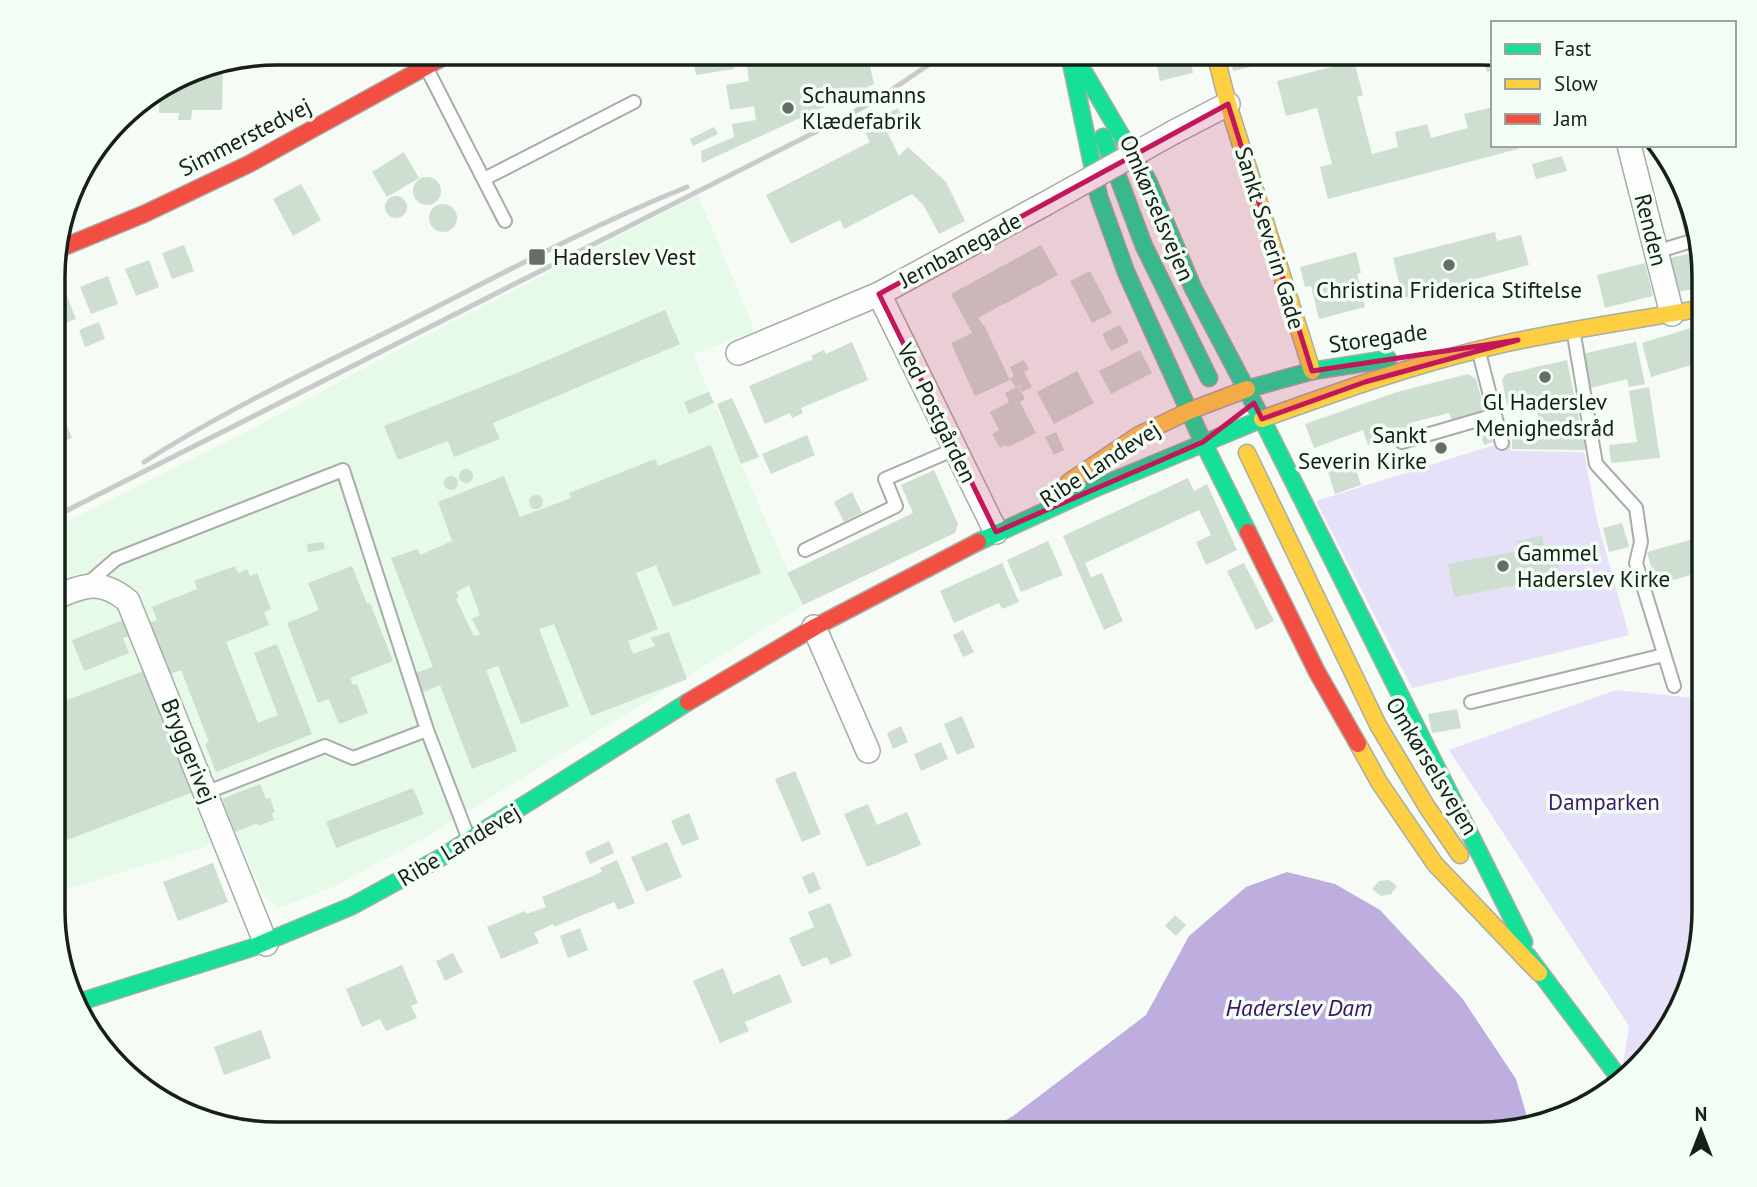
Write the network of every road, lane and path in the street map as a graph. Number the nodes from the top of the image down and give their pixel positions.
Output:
1 (1074, 65) edge
2 (1076, 65) edge
3 (1079, 65) edge
4 (1218, 65) edge
5 (426, 66) joint
6 (634, 102) dead end
7 (1228, 104) junction
8 (1630, 147) edge
9 (484, 179) junction
10 (505, 221) dead end
11 (1689, 242) edge
12 (68, 245) edge
13 (1656, 252) junction
14 (879, 294) junction
15 (1692, 310) edge
16 (1672, 314) junction
17 (1573, 329) junction
18 (1518, 340) junction
19 (1478, 349) junction
20 (738, 353) dead end
21 (1407, 357) junction
22 (1312, 371) junction
23 (1209, 378) dead end
24 (1250, 396) junction
25 (1189, 411) junction
26 (1494, 415) junction
27 (1262, 419) junction
28 (1200, 435) junction
29 (1402, 442) dead end
30 (1502, 443) dead end
31 (955, 449) junction
32 (1247, 453) dead end
33 (996, 532) junction
34 (805, 550) dead end
35 (86, 585) junction
36 (65, 594) edge
37 (814, 627) junction
38 (1664, 655) junction
39 (1674, 686) dead end
40 (1471, 702) dead end
41 (428, 730) junction
42 (868, 751) dead end
43 (205, 793) junction
44 (469, 841) junction
45 (267, 944) junction
46 (1539, 973) junction
47 (85, 1000) edge
48 (1616, 1073) edge

1 - 25 main road
2 - 23 main road, Omkørselsvejen
3 - 24 main road
4 - 7 main road, Sankt Severin Gade
5 - 9 lane
5 - 12 main road, Simmerstedvej
6 - 9 lane
7 - 14 street, Jernbanegade, bridge
7 - 22 main road, Sankt Severin Gade
8 - 13 street, Renden
9 - 10 lane
11 - 13 lane
13 - 16 street, Renden
14 - 20 street, Jernbanegade
14 - 31 street, Ved Postgården
15 - 16 main road, Storegade
16 - 17 main road, Storegade
17 - 18 main road, Storegade
17 - 38 lane
18 - 19 main road, Storegade
18 - 21 main road, Storegade
19 - 26 lane
19 - 27 main road, Storegade
21 - 22 main road, Storegade
21 - 24 main road
22 - 24 main road, Storegade
24 - 25 main road, Ribe Landevej
24 - 27 main road
24 - 28 main road
25 - 28 main road
25 - 33 main road, Ribe Landevej
26 - 29 lane
26 - 30 lane
27 - 28 main road, Ribe Landevej
27 - 46 main road
28 - 33 main road, Ribe Landevej
28 - 46 main road
31 - 33 street, Ved Postgården
31 - 34 lane
32 - 46 main road, Omkørselsvejen
33 - 37 main road, Ribe Landevej
35 - 36 street
35 - 41 lane
35 - 43 street, Bryggerivej
37 - 42 street
37 - 44 main road, Ribe Landevej
38 - 39 lane
38 - 40 lane
41 - 43 lane
41 - 44 lane
43 - 45 street, Bryggerivej
44 - 45 main road, Ribe Landevej
45 - 47 main road, Ribe Landevej
46 - 48 main road, Omkørselsvejen

